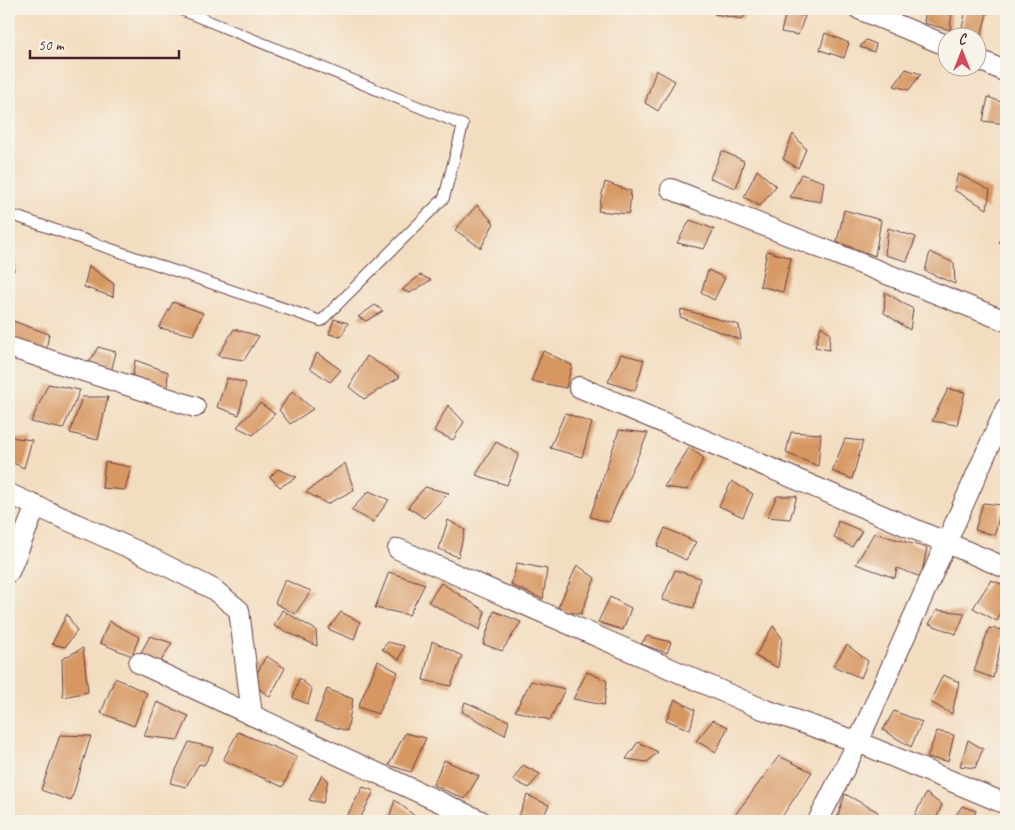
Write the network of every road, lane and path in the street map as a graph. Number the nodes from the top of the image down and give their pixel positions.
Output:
1 (179, 9) edge
2 (859, 9) edge
3 (938, 42) edge
4 (988, 64) edge
5 (1006, 72) edge
6 (671, 189) dead end
7 (9, 214) edge
8 (1006, 322) edge
9 (9, 347) edge
10 (579, 387) dead end
11 (194, 407) dead end
12 (1006, 408) edge
13 (9, 494) edge
14 (36, 506) junction
15 (947, 544) junction
16 (398, 549) dead end
17 (1006, 568) edge
18 (9, 572) edge
19 (139, 663) dead end
20 (252, 715) junction
21 (858, 742) junction
22 (1006, 804) edge
23 (481, 821) edge
24 (818, 821) edge

1 - 7 lane
2 - 3 street
4 - 5 street
6 - 8 street
9 - 11 street
10 - 15 street
12 - 15 street
13 - 14 street
14 - 18 street
14 - 20 street
15 - 17 street
15 - 21 street
16 - 21 street
19 - 20 street
20 - 23 street
21 - 22 street
21 - 24 street

